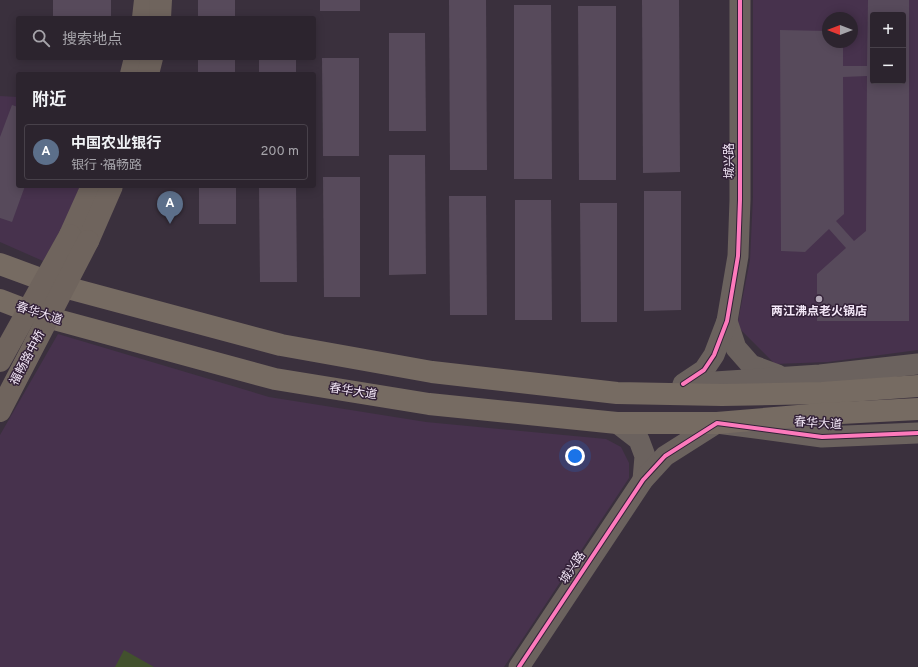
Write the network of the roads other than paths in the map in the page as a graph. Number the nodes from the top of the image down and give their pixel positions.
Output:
1 (145, 0) edge
2 (161, 0) edge
3 (740, 0) edge
4 (143, 16) edge
5 (160, 16) edge
6 (134, 60) edge
7 (152, 60) edge
8 (132, 72) edge
9 (148, 72) edge
10 (92, 188) edge
11 (111, 188) edge
12 (79, 238) junction
13 (0, 264) edge
14 (0, 300) edge
15 (727, 321) junction
16 (0, 361) edge
17 (918, 364) edge
18 (783, 378) junction
19 (683, 384) junction
20 (918, 386) edge
21 (617, 393) junction
22 (918, 409) edge
23 (0, 411) edge
24 (717, 422) junction
25 (617, 423) junction
26 (918, 433) edge
27 (643, 480) junction
28 (519, 667) edge

1 - 4 main road
2 - 5 main road
3 - 15 street, 城兴路
6 - 8 main road
7 - 9 main road
10 - 12 main road
11 - 12 main road
12 - 16 main road, 福畅路中桥, bridge
12 - 23 main road, 福畅路中桥, bridge
13 - 21 main road
14 - 25 main road, 春华大道
15 - 18 street
15 - 19 street, 城兴路
17 - 18 street
18 - 19 street
19 - 21 street
20 - 21 main road
22 - 24 main road, 春华大道
24 - 25 main road, 春华大道
24 - 26 street, 春华大道
24 - 27 street, 城兴路
25 - 27 street
27 - 28 street, 城兴路

